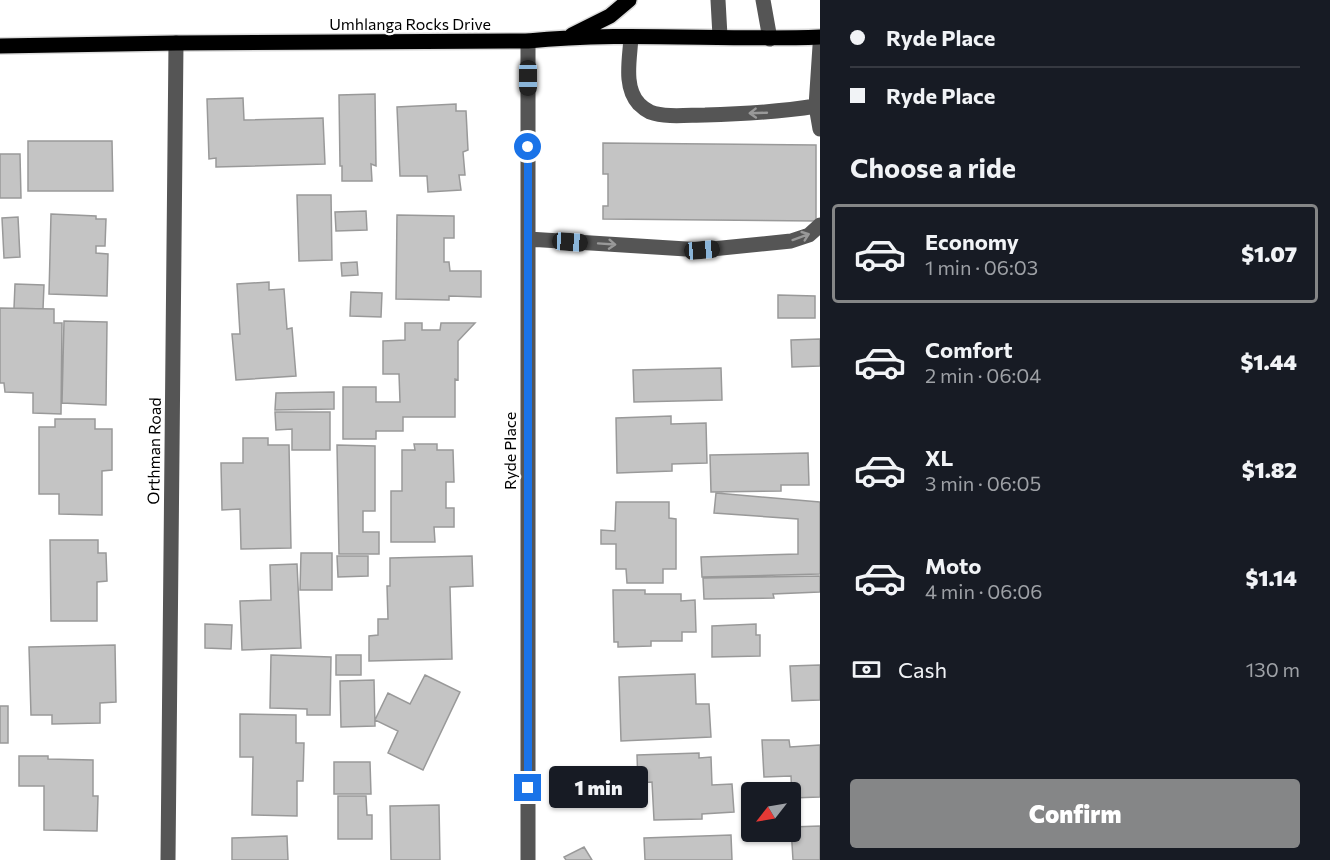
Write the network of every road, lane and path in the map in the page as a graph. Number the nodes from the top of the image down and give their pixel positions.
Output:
1 (629, 0) edge
2 (718, 0) edge
3 (763, 0) edge
4 (720, 36) junction
5 (567, 37) junction
6 (631, 37) junction
7 (820, 37) edge
8 (770, 39) junction
9 (528, 41) junction
10 (176, 43) junction
11 (0, 46) edge
12 (820, 46) edge
13 (816, 106) junction
14 (820, 129) edge
15 (820, 225) edge
16 (528, 239) junction
17 (168, 860) edge
18 (528, 860) edge

1 - 5 main road
2 - 4 street
3 - 8 street
4 - 6 main road, Umhlanga Rocks Drive
4 - 8 main road, Umhlanga Rocks Drive
5 - 6 main road, Umhlanga Rocks Drive
5 - 9 main road, Umhlanga Rocks Drive
13 -> 6 street
7 - 8 main road, Umhlanga Rocks Drive
9 - 10 main road, Umhlanga Rocks Drive
9 - 16 street, Ryde Place
10 - 11 main road, Umhlanga Rocks Drive
10 - 17 street, Orthman Road
12 - 13 street
13 - 14 street
16 -> 15 street
16 - 18 street, Ryde Place

